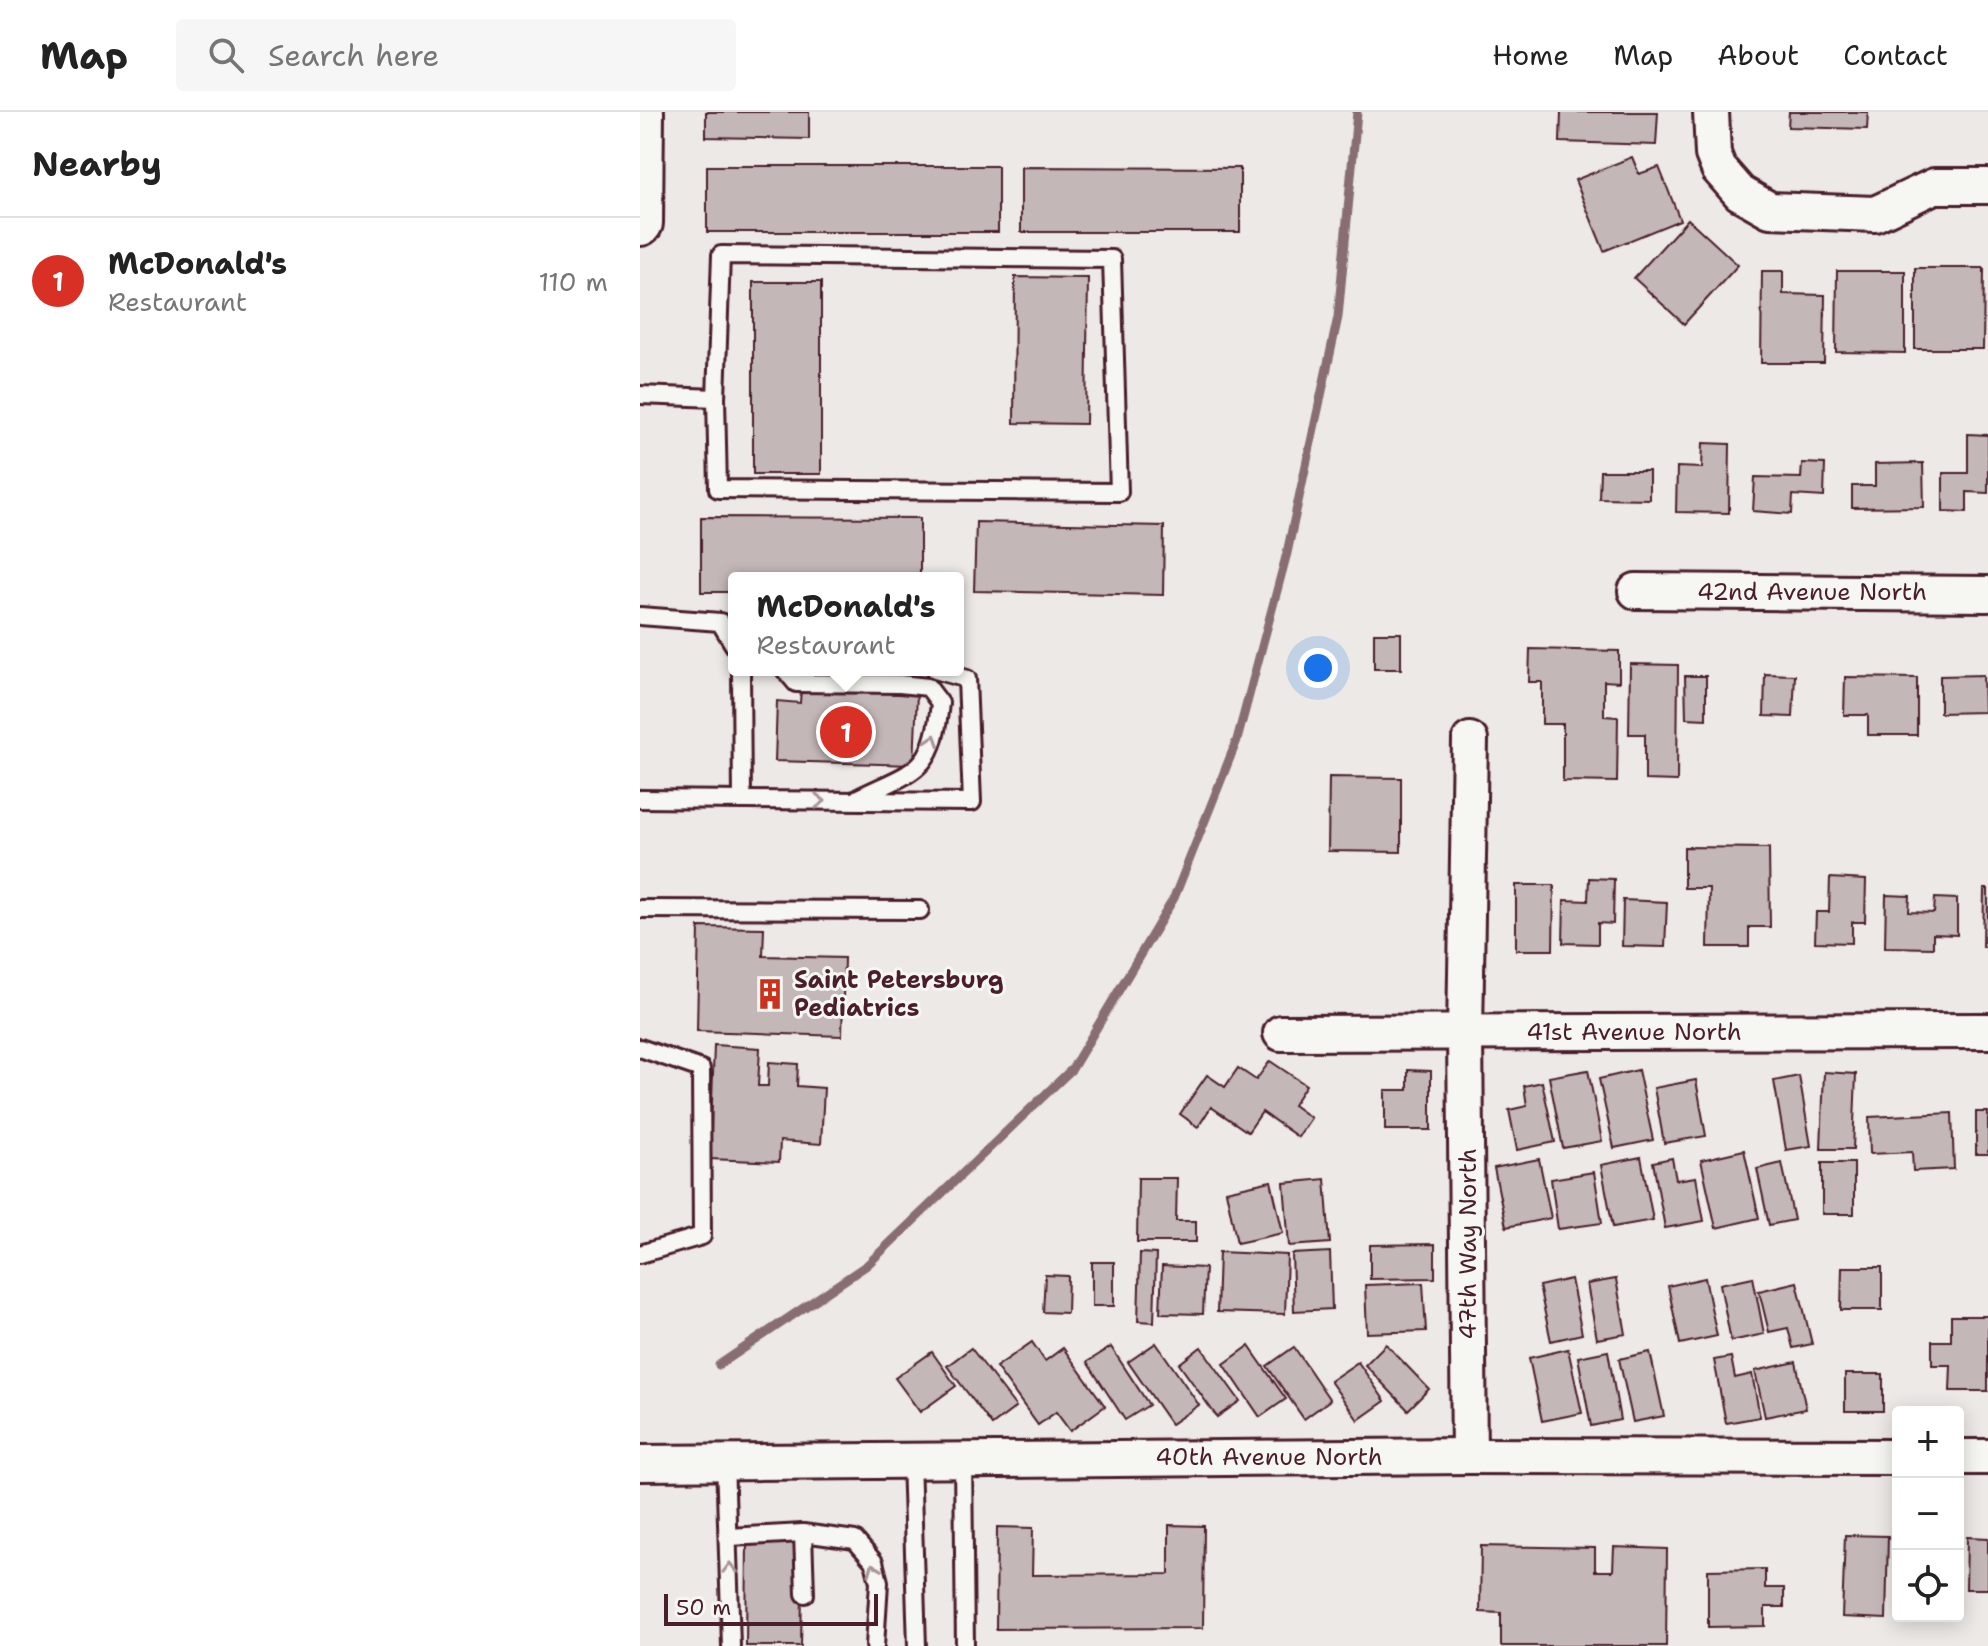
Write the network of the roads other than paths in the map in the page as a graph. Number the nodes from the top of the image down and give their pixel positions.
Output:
1 (641, 112) edge
2 (1711, 112) edge
3 (1988, 186) edge
4 (640, 223) edge
5 (640, 395) edge
6 (716, 398) junction
7 (1636, 591) dead end
8 (1988, 594) edge
9 (640, 616) edge
10 (728, 635) edge
11 (741, 676) edge
12 (790, 676) edge
13 (956, 676) edge
14 (1470, 740) dead end
15 (640, 799) edge
16 (742, 800) junction
17 (853, 801) junction
18 (640, 909) edge
19 (920, 910) dead end
20 (1988, 1031) edge
21 (1281, 1033) dead end
22 (1465, 1033) junction
23 (640, 1048) edge
24 (640, 1254) edge
25 (1469, 1456) junction
26 (1892, 1457) edge
27 (1964, 1457) edge
28 (1988, 1457) edge
29 (963, 1459) junction
30 (911, 1460) junction
31 (725, 1461) junction
32 (640, 1463) edge
33 (803, 1533) junction
34 (729, 1537) junction
35 (805, 1594) dead end
36 (731, 1646) edge
37 (875, 1646) edge
38 (917, 1646) edge
39 (965, 1646) edge

1 - 4 main road
2 - 3 street
5 - 6 lane
6 - 6 lane
7 - 8 street, 42nd Avenue North
9 - 10 lane
11 - 16 lane
17 -> 12 lane
13 - 17 lane
14 - 22 street
15 - 16 lane
16 -> 17 lane
18 - 19 lane
20 - 22 street, 41st Avenue North
21 - 22 street, 41st Avenue North
22 - 25 street, 47th Way North
23 - 24 lane
25 - 26 street, 40th Avenue North
25 - 29 street, 40th Avenue North
27 - 28 street
29 - 30 street, 40th Avenue North
29 - 39 lane
30 - 31 street, 40th Avenue North
30 - 38 lane
31 - 32 street, 40th Avenue North
31 - 34 lane
33 - 34 lane
33 - 35 lane
37 -> 33 lane
36 -> 34 lane

